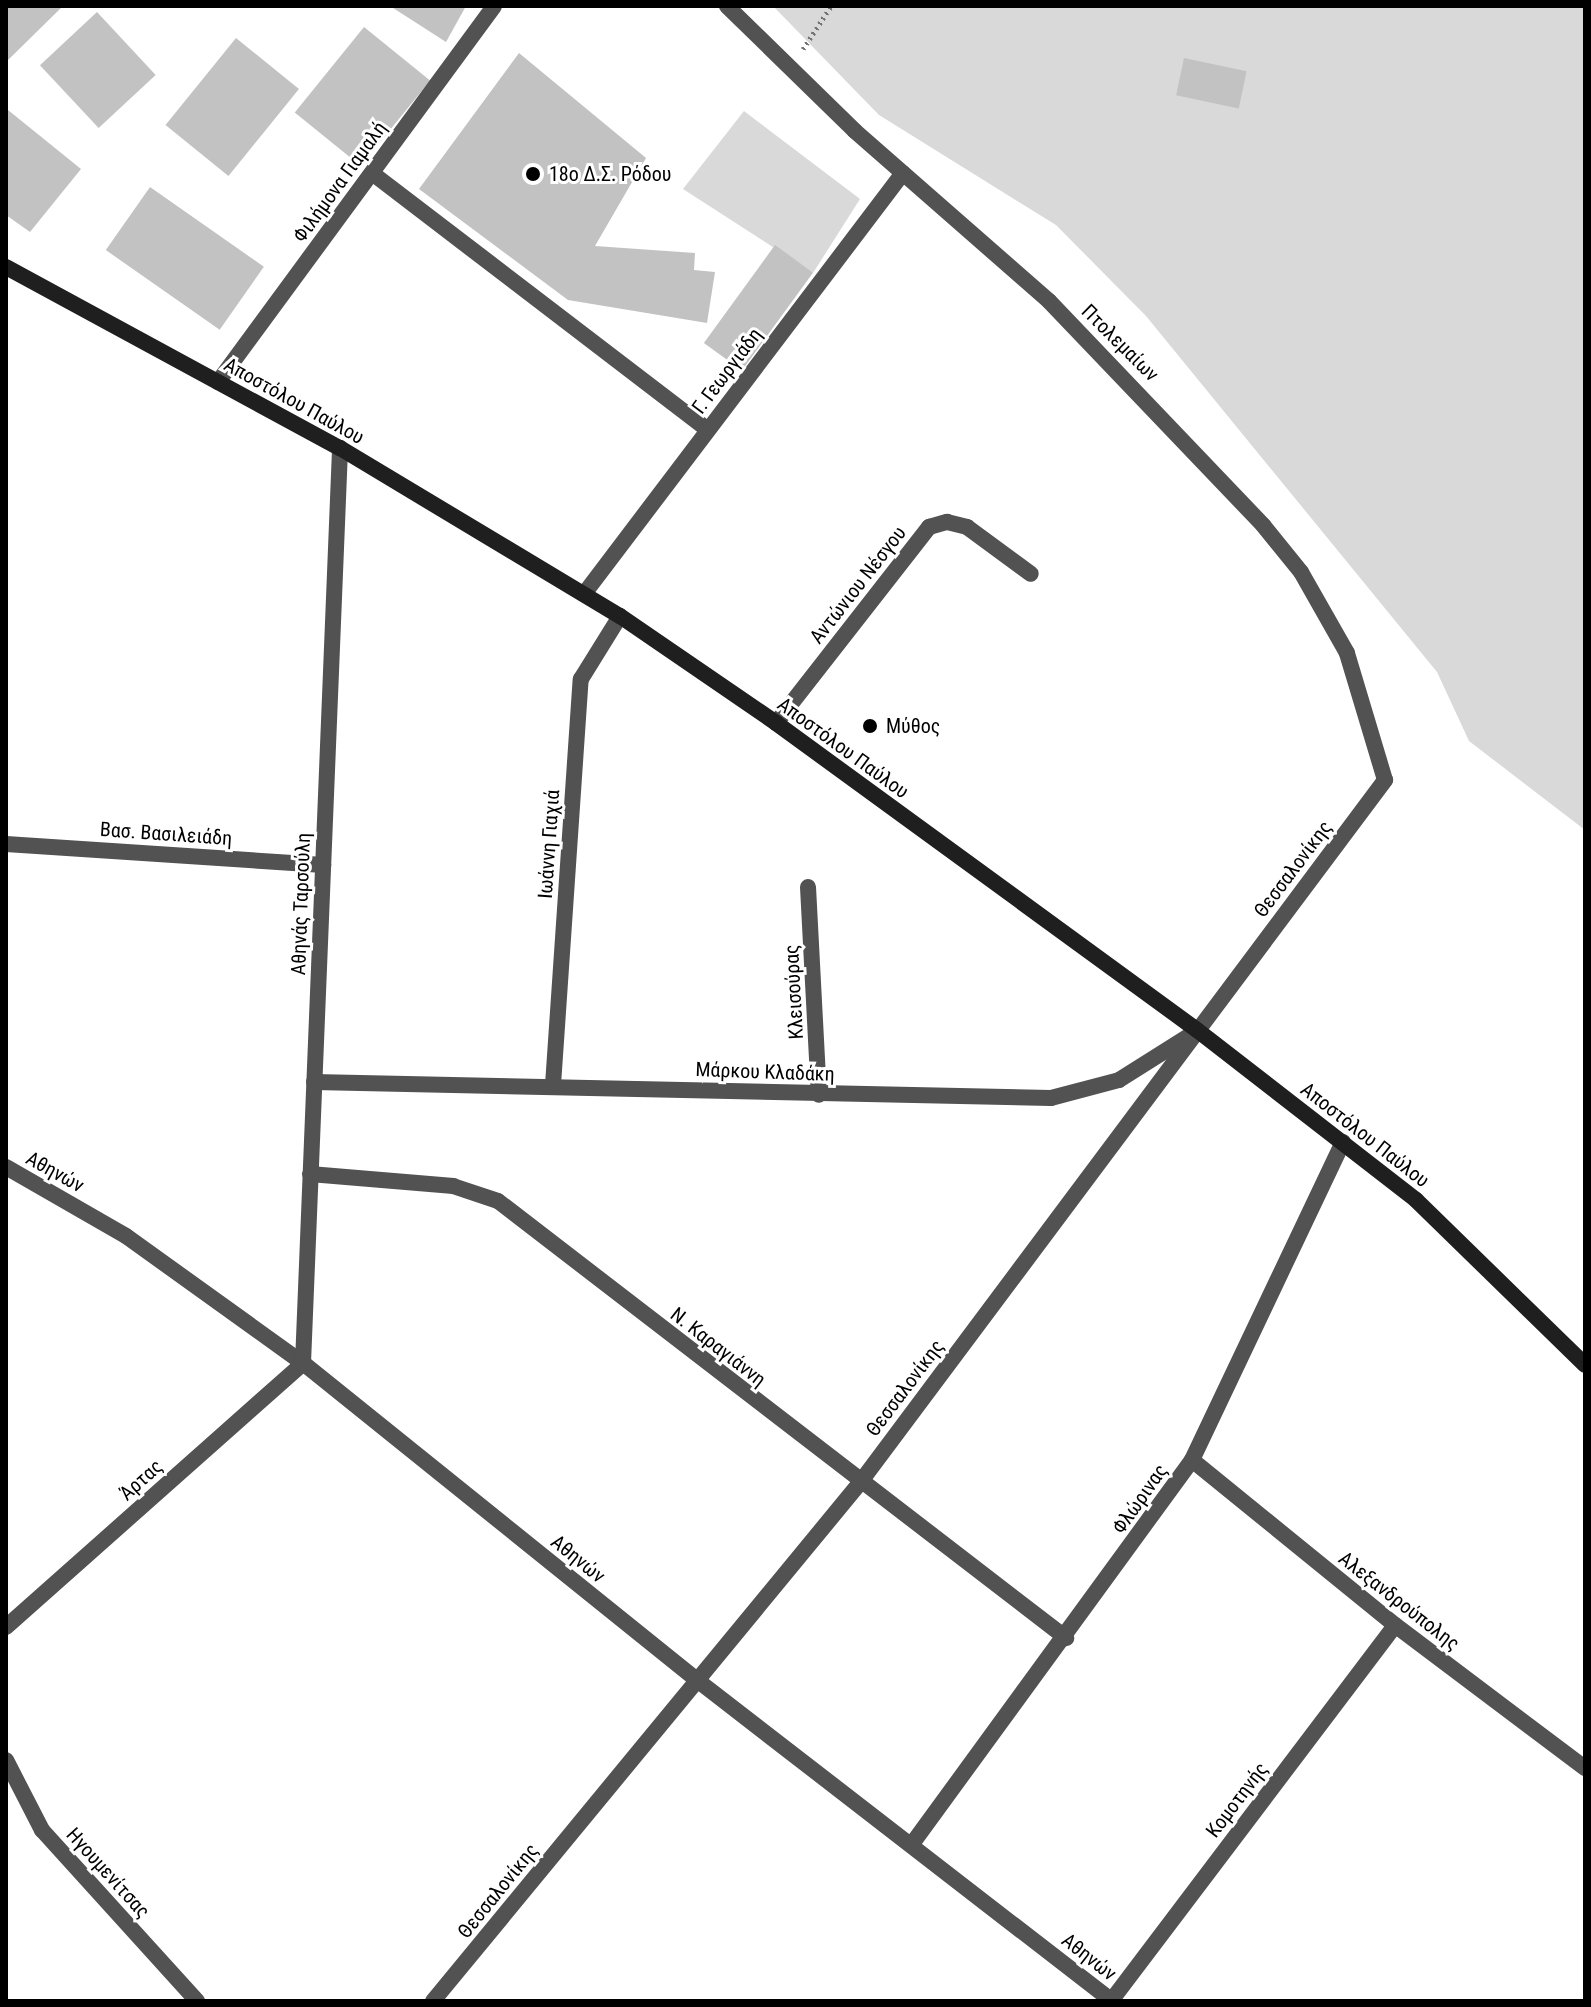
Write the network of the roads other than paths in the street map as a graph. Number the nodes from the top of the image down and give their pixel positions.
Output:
1 (494, 6) edge
2 (727, 6) edge
3 (372, 173) junction
4 (903, 173) junction
5 (6, 267) edge
6 (218, 382) junction
7 (707, 429) junction
8 (340, 448) junction
9 (1031, 574) dead end
10 (584, 594) junction
11 (620, 616) junction
12 (776, 723) junction
13 (1385, 780) joint
14 (6, 844) edge
15 (323, 865) junction
16 (808, 887) dead end
17 (1197, 1030) junction
18 (314, 1082) junction
19 (553, 1085) junction
20 (819, 1095) junction
21 (1343, 1142) junction
22 (6, 1167) edge
23 (310, 1174) junction
24 (303, 1363) junction
25 (1585, 1365) edge
26 (1192, 1460) junction
27 (859, 1484) junction
28 (1395, 1625) junction
29 (6, 1627) edge
30 (1066, 1638) junction
31 (697, 1680) junction
32 (6, 1760) edge
33 (1585, 1768) edge
34 (912, 1844) junction
35 (197, 2001) edge
36 (433, 2001) edge
37 (1112, 2001) edge

1 - 3 street, Φιλήμονα Γιαμαλή
2 - 4 street, Πτολεμαίων
3 - 6 street, Φιλήμονα Γιαμαλή
3 - 7 street
4 - 7 street, Γ. Γεωργιάδη
4 - 13 street, Πτολεμαίων
5 - 6 street, Αποστόλου Παύλου
6 - 8 street, Αποστόλου Παύλου
7 - 10 street, Γ. Γεωργιάδη
8 - 10 street, Αποστόλου Παύλου
8 - 15 street, Αθηνάς Ταρσούλη
9 - 12 street, Αντώνιου Νέσγου
10 - 11 street, Αποστόλου Παύλου
11 - 12 street, Αποστόλου Παύλου
11 - 19 street, Ιωάννη Γιαχιά
12 - 17 street, Αποστόλου Παύλου
13 - 17 street, Θεσσαλονίκης
14 - 15 street, Βασ. Βασιλειάδη
15 - 18 street, Αθηνάς Ταρσούλη
16 - 20 street, Κλεισούρας
17 - 20 street, Μάρκου Κλαδάκη
17 - 21 street, Αποστόλου Παύλου
17 - 27 street, Θεσσαλονίκης
18 - 19 street, Μάρκου Κλαδάκη
18 - 23 street, Αθηνάς Ταρσούλη
19 - 20 street, Μάρκου Κλαδάκη
21 - 25 street, Αποστόλου Παύλου
21 - 26 street, Φλώρινας
22 - 24 street, Αθηνών
23 - 24 street, Αθηνάς Ταρσούλη
23 - 27 street, Ν. Καραγιάννη
24 - 29 street, Άρτας
24 - 31 street, Αθηνών
26 - 28 street, Αλεξανδρούπολης
26 - 30 street, Φλώρινας
27 - 30 street, Ν. Καραγιάννη
27 - 31 street, Θεσσαλονίκης
28 - 33 street, Αλεξανδρούπολης
28 - 37 street, Κομοτηνής
30 - 34 street, Φλώρινας
31 - 34 street, Αθηνών
31 - 36 street, Θεσσαλονίκης
32 - 35 street, Ηγουμενίτσας
34 - 37 street, Αθηνών

